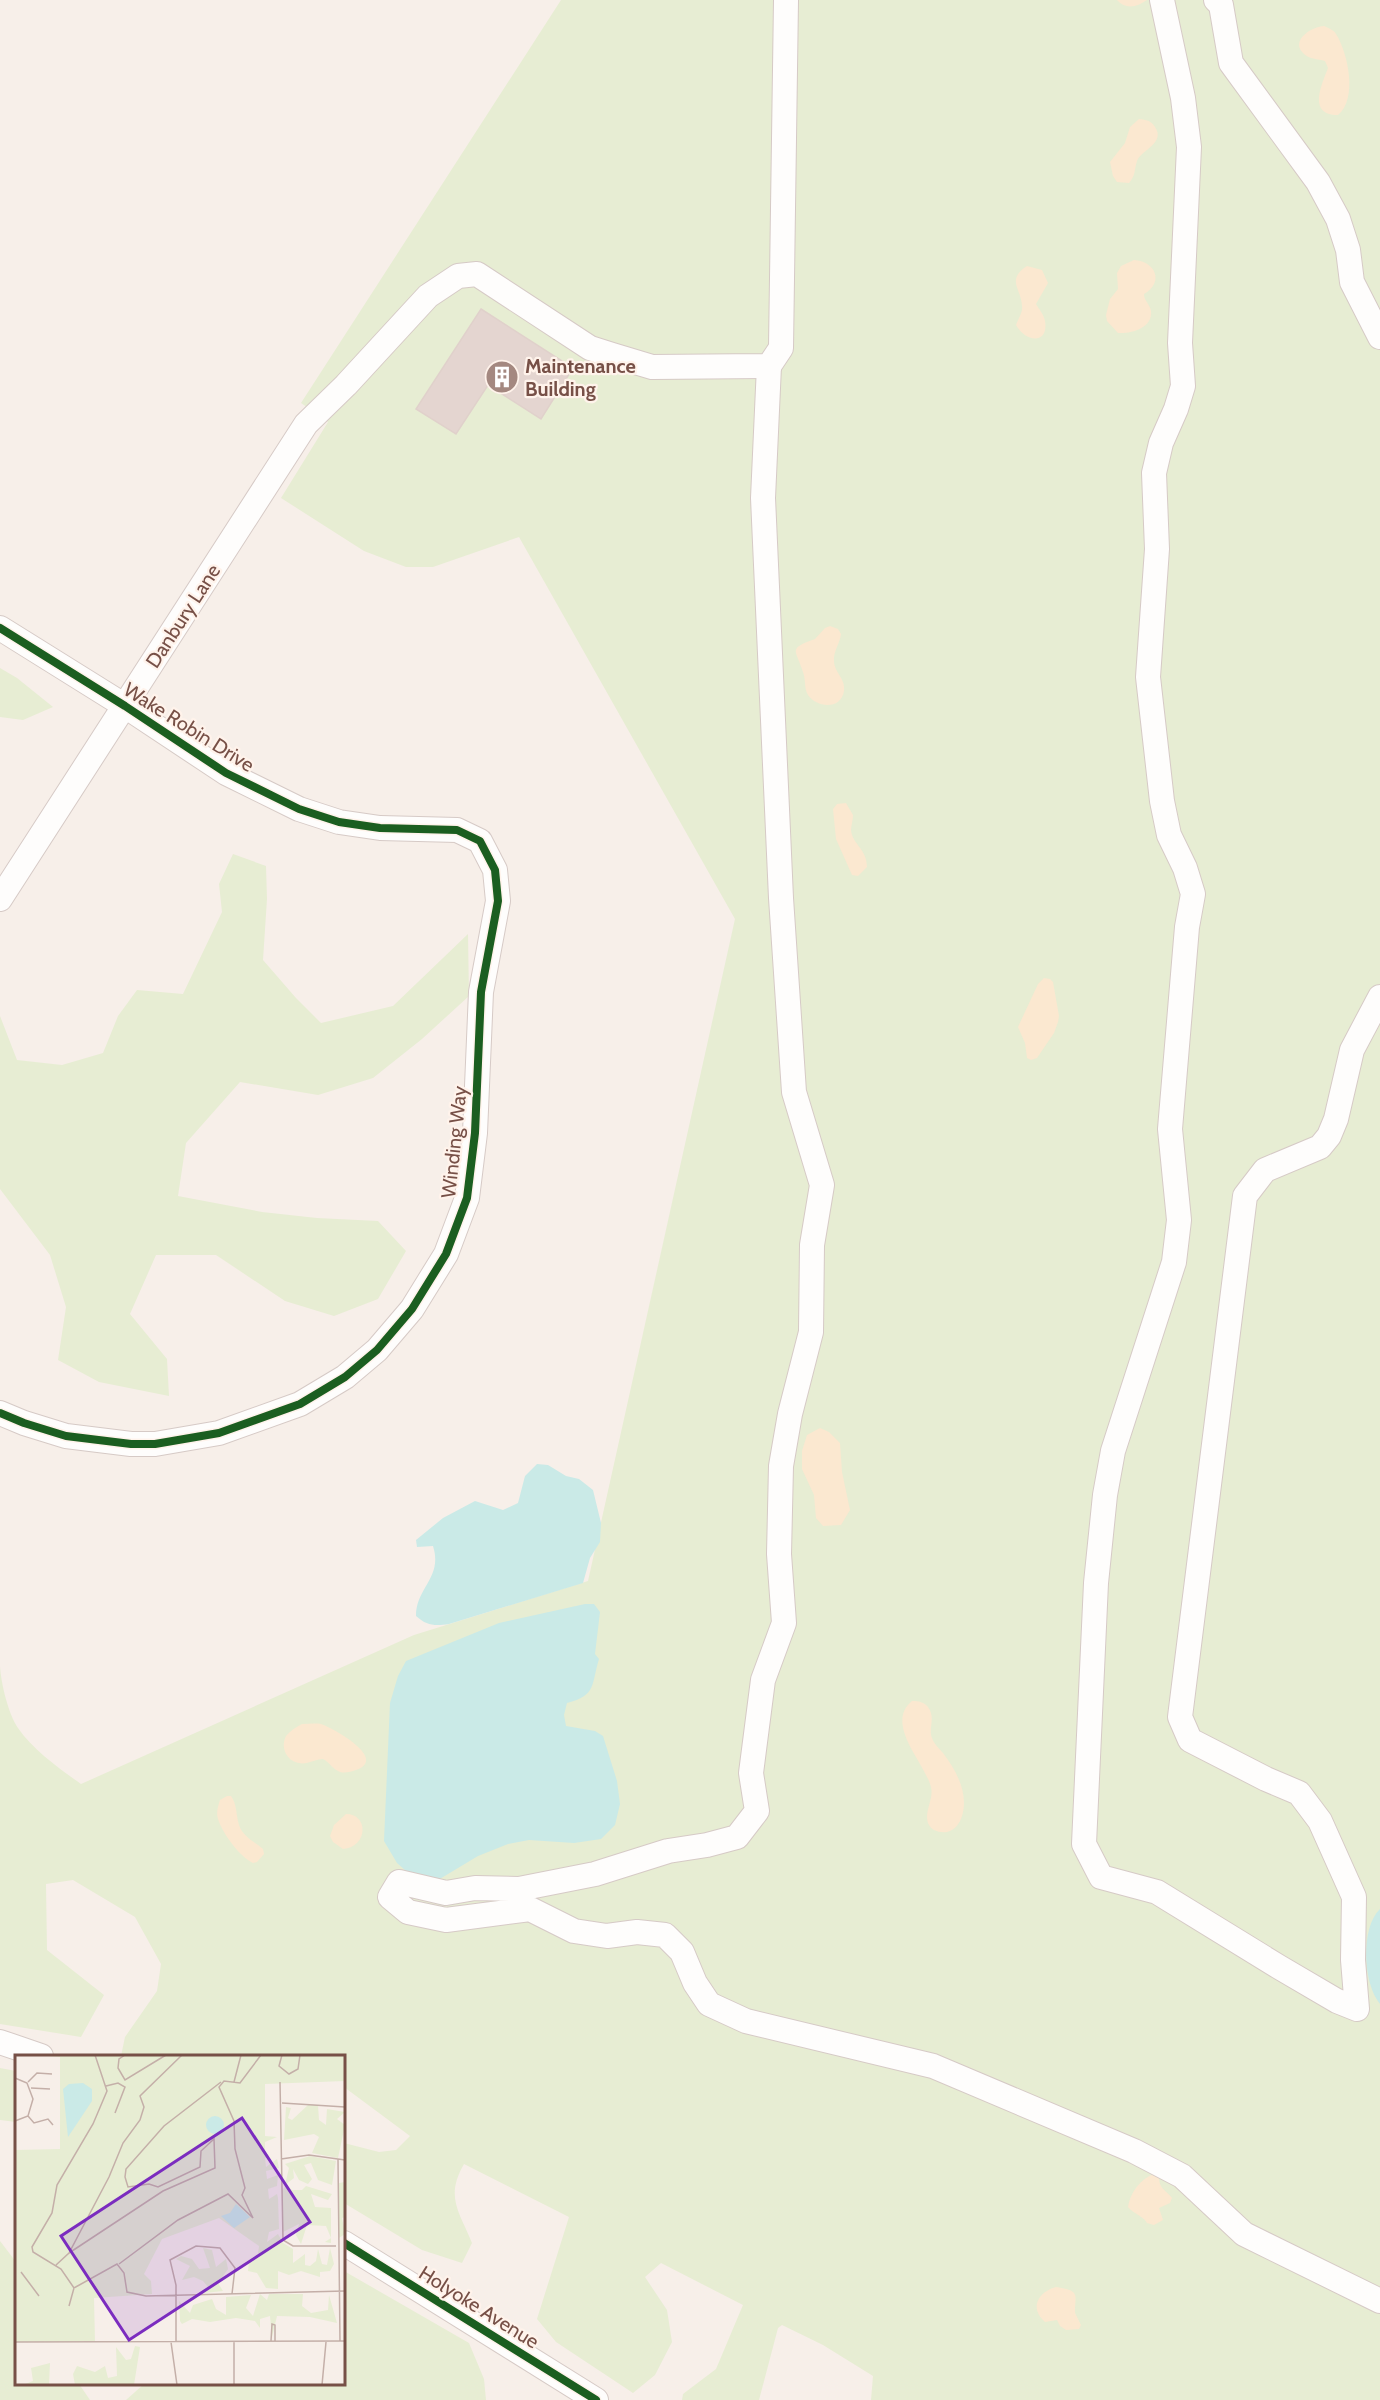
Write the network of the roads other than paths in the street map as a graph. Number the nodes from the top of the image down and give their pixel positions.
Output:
1 (786, 0) edge
2 (1161, 0) edge
3 (1216, 0) edge
4 (1380, 337) edge
5 (769, 366) junction
6 (0, 628) edge
7 (125, 706) junction
8 (495, 870) joint
9 (0, 899) edge
10 (1380, 997) edge
11 (0, 1413) edge
12 (0, 2042) edge
13 (38, 2055) edge
14 (345, 2244) edge
15 (1380, 2301) edge
16 (596, 2400) edge

1 - 5 street
2 - 10 street
3 - 4 street
5 - 7 street, Danbury Lane
5 - 15 street
6 - 7 street, Wake Robin Drive
7 - 8 street, Wake Robin Drive
7 - 9 street, Danbury Lane
8 - 11 street, Winding Way
12 - 13 street
14 - 16 street, Holyoke Avenue

